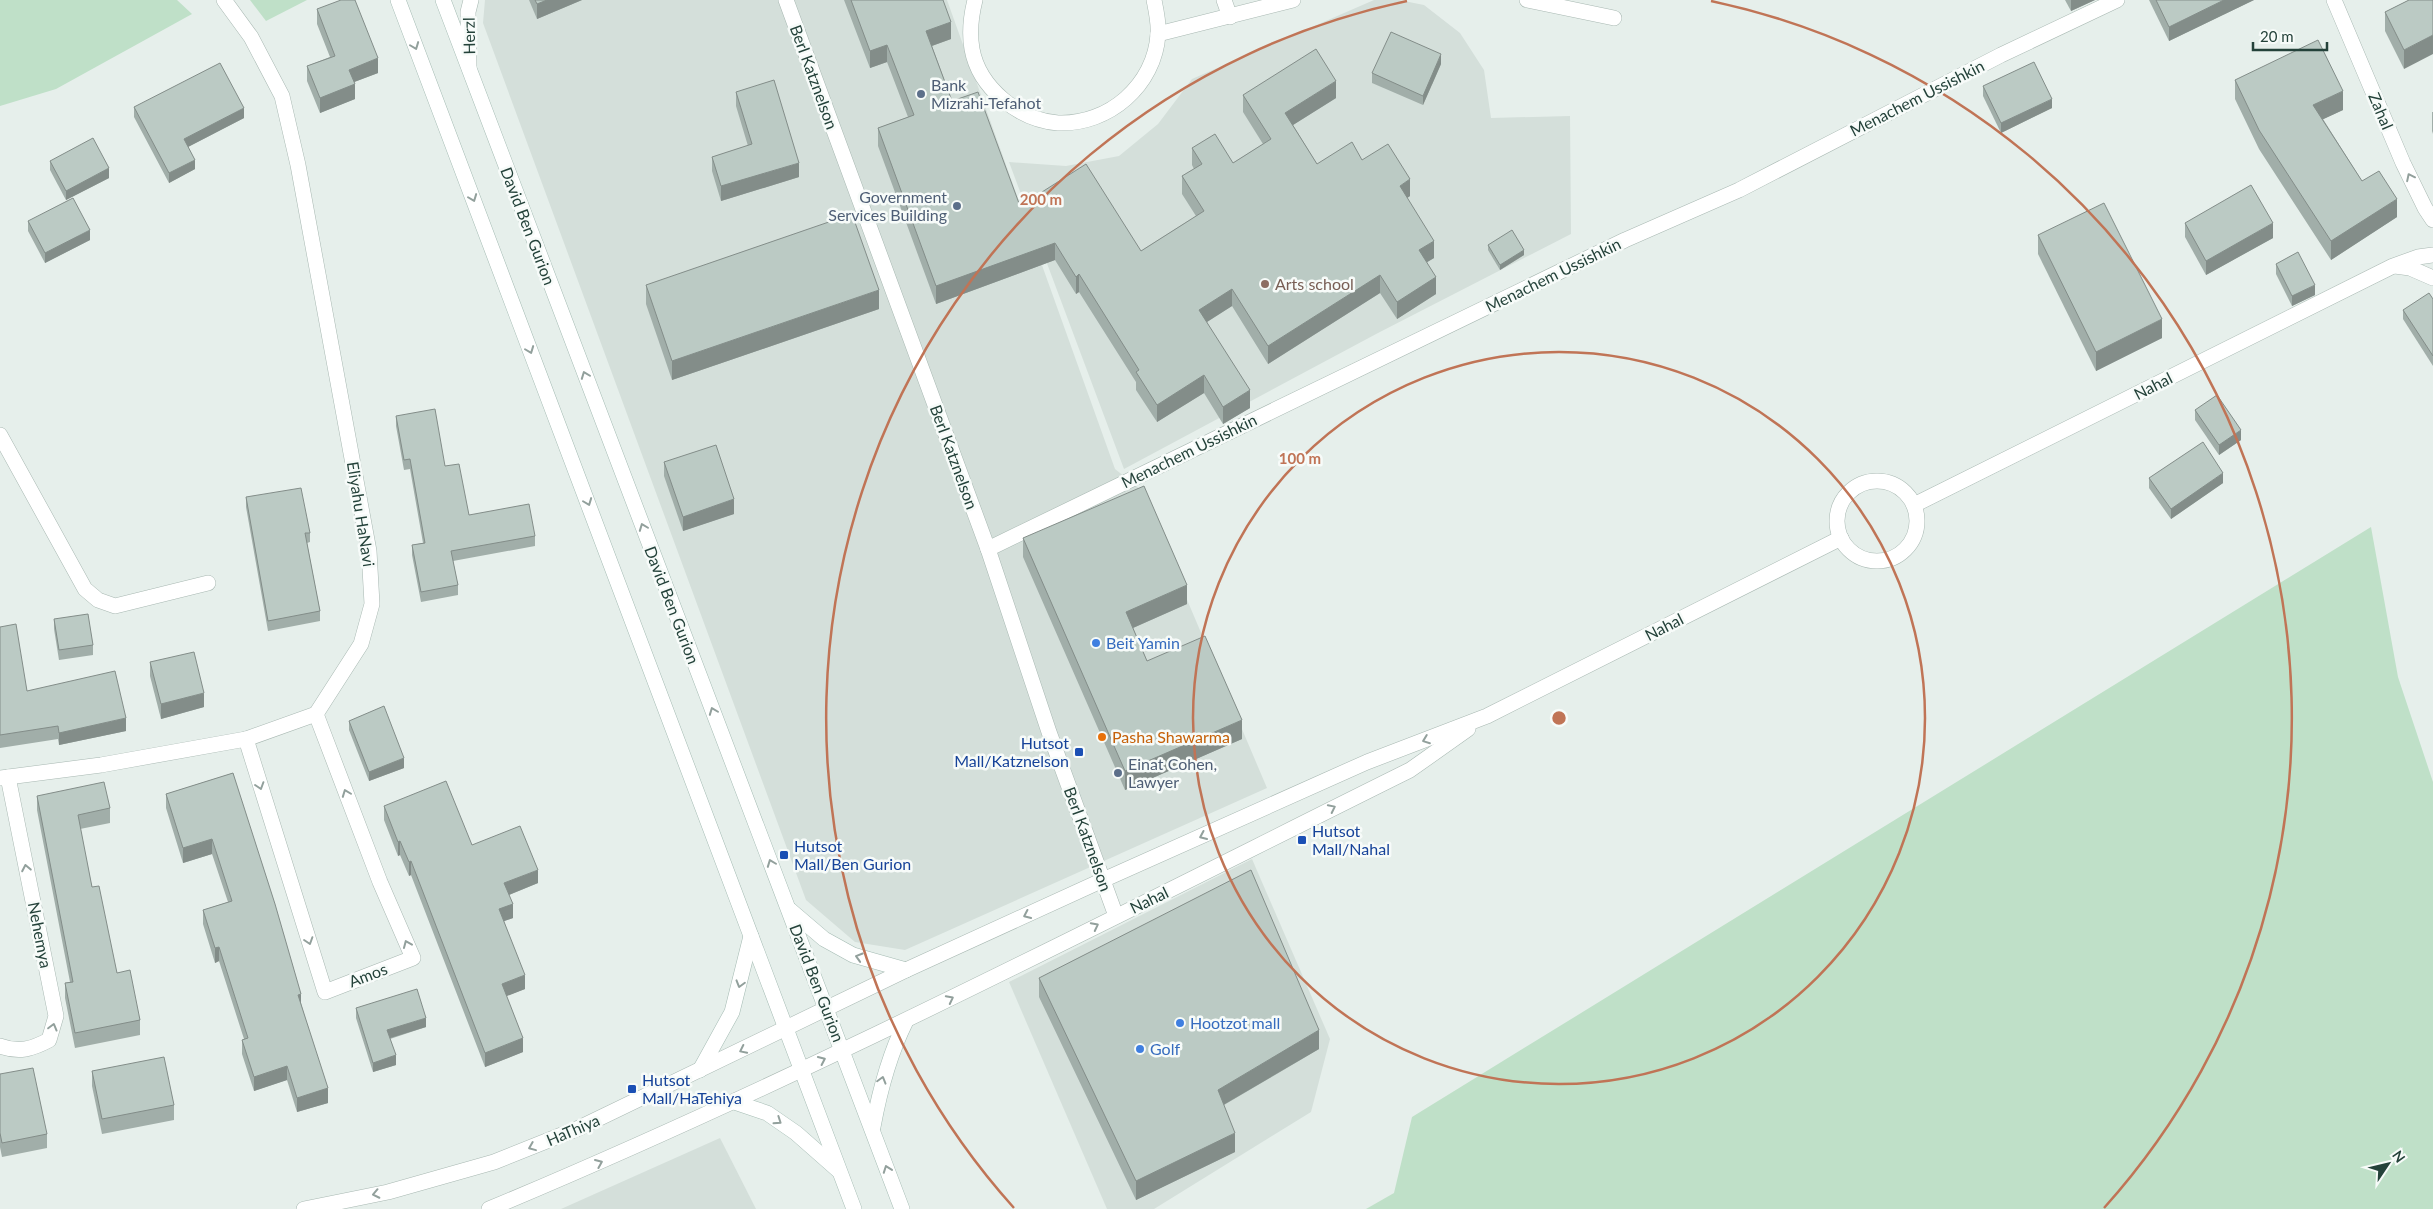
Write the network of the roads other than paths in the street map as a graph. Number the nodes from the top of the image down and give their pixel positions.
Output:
1 (224, 0) edge
2 (398, 0) edge
3 (443, 0) edge
4 (471, 0) edge
5 (786, 0) edge
6 (975, 0) edge
7 (1154, 0) edge
8 (1224, 0) edge
9 (1294, 0) edge
10 (1527, 0) edge
11 (2117, 0) edge
12 (2334, 0) edge
13 (1257, 4) edge
14 (1230, 17) junction
15 (1614, 18) dead end
16 (1158, 34) junction
17 (470, 73) junction
18 (2433, 220) edge
19 (2433, 255) edge
20 (2393, 266) junction
21 (2433, 278) edge
22 (0, 435) edge
23 (1914, 505) junction
24 (1841, 538) junction
25 (988, 548) junction
26 (208, 583) dead end
27 (316, 714) junction
28 (1487, 716) junction
29 (246, 739) junction
30 (4, 778) edge
31 (1103, 880) junction
32 (789, 909) junction
33 (1116, 916) junction
34 (751, 936) junction
35 (906, 970) junction
36 (827, 1009) junction
37 (906, 1021) junction
38 (786, 1029) junction
39 (0, 1046) edge
40 (843, 1050) junction
41 (700, 1070) junction
42 (802, 1070) junction
43 (734, 1102) junction
44 (873, 1128) junction
45 (840, 1171) junction
46 (304, 1209) edge
47 (489, 1209) edge
48 (854, 1209) edge
49 (902, 1209) edge

1 - 27 street, Eliyahu HaNavi
2 -> 34 street
3 - 17 street, David Ben Gurion
4 - 17 street, Herzl
5 - 25 street, Berl Katznelson
6 - 16 street
7 - 16 street
8 - 14 street
9 - 13 street
10 - 15 street
11 - 25 street, Menachem Ussishkin
18 -> 12 street, Zahal
13 - 14 street
14 - 16 street
32 -> 17 street, David Ben Gurion
19 - 20 street, Nahal
20 - 21 street
20 - 23 street, Nahal
22 - 26 street
23 - 24 street
23 - 24 street
24 - 28 street, Nahal
25 - 31 street, Berl Katznelson
27 - 29 street
29 -> 27 street, Amos
28 -> 31 street, Nahal
33 -> 28 street, Nahal
29 - 30 street
39 -> 30 street, Nehemya
31 - 33 street, Berl Katznelson
31 -> 35 street, Nahal
35 -> 32 street
32 - 36 street, David Ben Gurion
37 -> 33 street, Nahal
34 - 38 street
34 -> 41 street
35 - 36 street, Nahal
36 - 38 street, HaThiya
36 - 40 street, David Ben Gurion
37 - 40 street, Nahal
44 -> 37 street
38 -> 41 street, HaThiya
38 - 42 street
42 -> 40 street, Nahal
40 - 44 street, David Ben Gurion
41 -> 46 street, HaThiya
42 - 43 street
42 - 45 street
43 -> 45 street
47 -> 43 street
49 -> 44 street, David Ben Gurion
45 - 48 street

